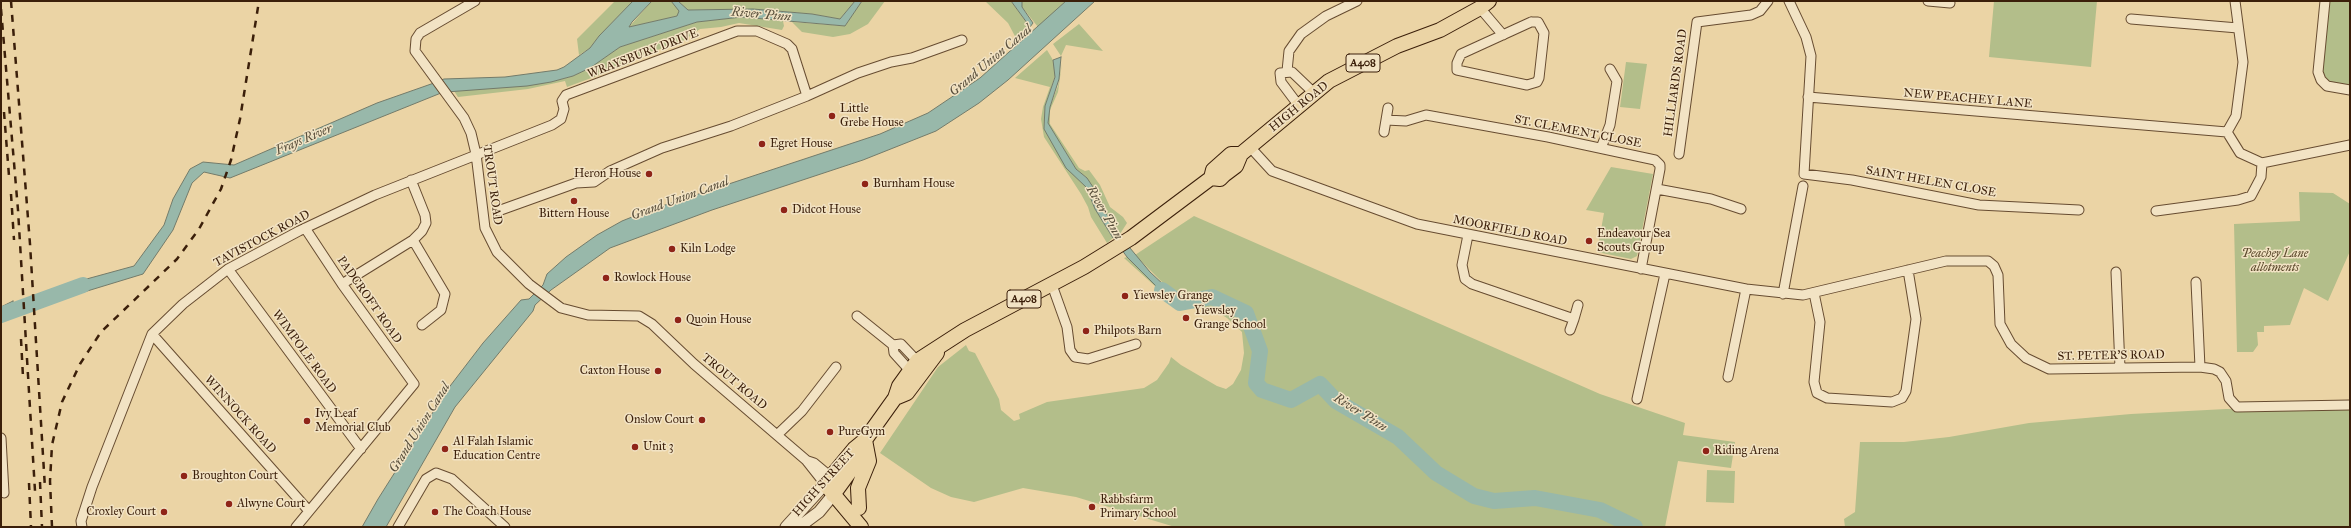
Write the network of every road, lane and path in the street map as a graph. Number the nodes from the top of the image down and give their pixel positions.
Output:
1 (475, 1) edge
2 (1358, 1) edge
3 (1768, 1) edge
4 (1789, 1) edge
5 (1928, 1) edge
6 (2235, 1) edge
7 (2325, 1) edge
8 (1950, 3) dead end
9 (1485, 5) edge
10 (2131, 19) dead end
11 (2238, 28) junction
12 (1503, 35) junction
13 (962, 40) dead end
14 (1610, 69) dead end
15 (1287, 71) junction
16 (2350, 90) edge
17 (1314, 93) junction
18 (808, 96) junction
19 (1808, 97) junction
20 (1299, 106) junction
21 (1388, 108) dead end
22 (1386, 120) junction
23 (1384, 132) dead end
24 (2227, 132) junction
25 (2350, 145) edge
26 (1601, 148) junction
27 (1245, 151) junction
28 (476, 154) junction
29 (1679, 154) dead end
30 (2262, 164) junction
31 (411, 180) junction
32 (1803, 186) dead end
33 (1657, 189) junction
34 (1741, 209) dead end
35 (2079, 210) dead end
36 (498, 211) dead end
37 (2156, 211) dead end
38 (305, 228) junction
39 (1468, 235) junction
40 (413, 240) junction
41 (1111, 250) joint
42 (228, 269) junction
43 (1641, 269) junction
44 (1908, 270) junction
45 (2116, 272) dead end
46 (1665, 274) junction
47 (2196, 282) dead end
48 (342, 284) junction
49 (1052, 284) junction
50 (1746, 289) junction
51 (1814, 293) junction
52 (1783, 294) junction
53 (1578, 305) dead end
54 (857, 316) dead end
55 (1574, 319) junction
56 (422, 325) dead end
57 (1570, 330) dead end
58 (152, 334) junction
59 (1136, 344) dead end
60 (836, 367) dead end
61 (2200, 367) junction
62 (2120, 368) junction
63 (917, 370) junction
64 (1728, 377) dead end
65 (1637, 399) dead end
66 (2350, 405) edge
67 (777, 435) junction
68 (1, 438) edge
69 (865, 440) junction
70 (361, 449) junction
71 (833, 485) junction
72 (4, 493) dead end
73 (859, 508) junction
74 (309, 511) junction
75 (82, 527) edge
76 (296, 527) edge
77 (398, 527) edge
78 (505, 527) edge
79 (786, 527) edge
80 (799, 527) edge
81 (861, 527) edge
82 (870, 527) edge

1 - 28 street, TROUT ROAD
2 - 15 street
3 - 29 street, HILLIARDS ROAD
4 - 19 street
5 - 8 street
6 - 11 street
7 - 16 street
9 - 12 street
9 - 17 main road, HIGH ROAD / A408
10 - 11 street
11 - 24 street
12 - 12 street
13 - 18 street
14 - 26 street
15 - 17 street
15 - 20 street
17 - 20 main road, HIGH ROAD / A408
18 - 28 street, WRAYSBURY DRIVE
18 - 36 street
19 - 24 street, NEW PEACHEY LANE
19 - 35 street, SAINT HELEN CLOSE
20 - 27 main road, HIGH ROAD / A408
21 - 22 street
22 - 23 street
22 - 26 street, ST. CLEMENT CLOSE
24 - 30 street
25 - 30 street
26 - 33 street, ST. CLEMENT CLOSE
27 - 39 street, MOORFIELD ROAD
27 - 41 main road, HIGH ROAD / A408
28 - 31 street, TAVISTOCK ROAD
28 - 67 street, TROUT ROAD
30 - 37 street
31 - 38 street, TAVISTOCK ROAD
31 - 40 street
32 - 52 street
33 - 34 street
33 - 43 street, ST. CLEMENT CLOSE
38 - 42 street, TAVISTOCK ROAD
38 - 48 street, PADCROFT ROAD
39 - 43 street, MOORFIELD ROAD
39 - 55 street
40 - 48 street
40 - 56 street
41 - 49 main road, HIGH STREET / A408
42 - 58 street, TAVISTOCK ROAD
42 - 70 street, WIMPOLE ROAD
43 - 46 street, MOORFIELD ROAD
44 - 51 street, ST. PETER'S ROAD
44 - 51 street
44 - 62 street, ST. PETER'S ROAD
45 - 62 street
46 - 50 street, MOORFIELD ROAD
46 - 65 street
47 - 61 street
48 - 70 street, PADCROFT ROAD
49 - 59 street
49 - 63 main road, HIGH STREET / A408
50 - 52 street, MOORFIELD ROAD
50 - 64 street
51 - 52 street, ST. PETER'S ROAD
53 - 55 street
54 - 63 street
55 - 57 street
58 - 74 street, WINNOCK ROAD
58 - 75 street, TAVISTOCK ROAD
60 - 67 street
61 - 62 street, ST. PETER'S ROAD
61 - 66 street, ST. PETER'S ROAD
63 - 69 main road, HIGH STREET / A408
67 - 71 street, TROUT ROAD
68 - 72 street
69 - 71 main road, HIGH STREET / A408
69 - 73 main road
70 - 74 street
71 - 73 main road
71 - 79 street, HIGH STREET
71 - 80 street, HIGH STREET
71 - 81 main road
73 - 82 main road
74 - 76 street
77 - 78 street

